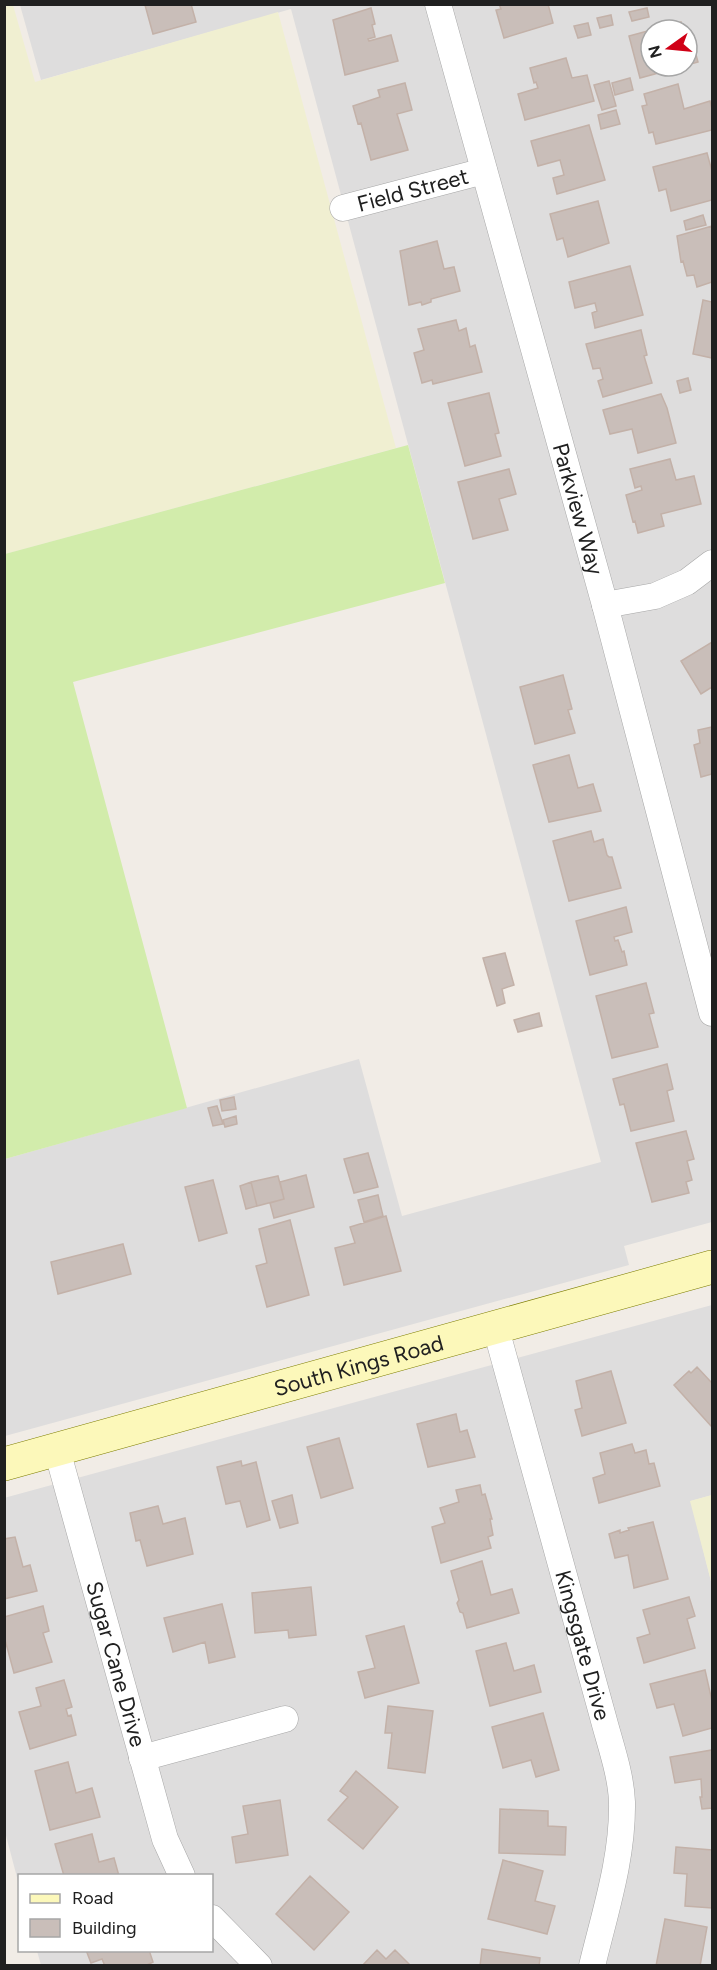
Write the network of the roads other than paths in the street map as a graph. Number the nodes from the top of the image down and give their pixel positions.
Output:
1 (438, 4) edge
2 (484, 171) junction
3 (343, 208) dead end
4 (712, 563) edge
5 (605, 605) junction
6 (712, 1013) edge
7 (712, 1267) edge
8 (496, 1329) junction
9 (57, 1450) junction
10 (4, 1464) edge
11 (285, 1719) dead end
12 (142, 1758) junction
13 (182, 1874) edge
14 (213, 1919) edge
15 (259, 1965) edge
16 (592, 1965) edge

1 - 2 street, Parkview Way
2 - 3 street, Field Street
2 - 5 street, Parkview Way
4 - 5 street
5 - 6 street, Parkview Way
7 - 8 main road, South Kings Road
8 - 9 main road, South Kings Road
8 - 16 street, Kingsgate Drive
9 - 10 main road, South Kings Road
9 - 12 street, Sugar Cane Drive
11 - 12 street
12 - 13 street, Sugar Cane Drive
14 - 15 street

